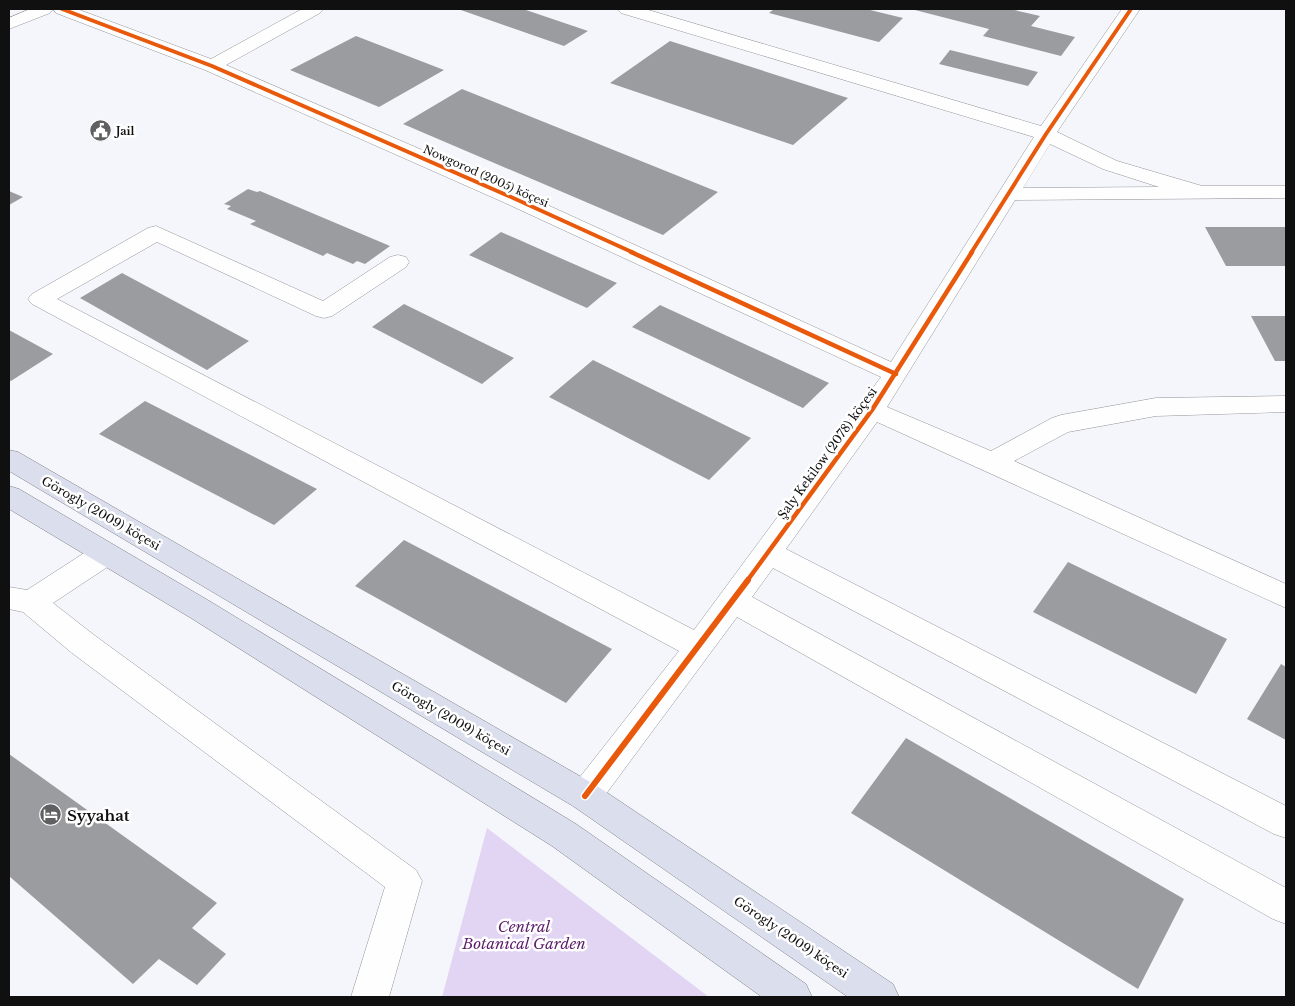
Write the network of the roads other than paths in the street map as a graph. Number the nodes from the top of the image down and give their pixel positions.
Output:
1 (44, 9) edge
2 (62, 9) edge
3 (314, 9) edge
4 (627, 9) edge
5 (1131, 9) edge
6 (9, 24) edge
7 (212, 66) junction
8 (1046, 134) junction
9 (1286, 192) edge
10 (1202, 193) junction
11 (1010, 194) junction
12 (398, 262) dead end
13 (896, 374) junction
14 (1286, 404) edge
15 (872, 410) junction
16 (9, 459) edge
17 (992, 462) junction
18 (9, 496) edge
19 (767, 552) junction
20 (105, 554) junction
21 (1286, 597) edge
22 (20, 600) edge
23 (732, 600) junction
24 (698, 647) junction
25 (586, 796) junction
26 (1286, 823) edge
27 (1286, 907) edge
28 (370, 997) edge
29 (793, 997) edge
30 (880, 997) edge

1 - 6 street
2 - 7 street, Nowgorod (2005) köçesi
3 - 7 street
4 - 8 street
5 - 8 street, Şaly Kekilow (2078) köçesi
7 - 13 street, Nowgorod (2005) köçesi
8 - 10 street
8 - 11 street, Şaly Kekilow (2078) köçesi
9 - 10 street
10 - 11 street
11 - 13 street, Şaly Kekilow (2078) köçesi
12 - 24 street
13 - 15 street, Şaly Kekilow (2078) köçesi
14 - 17 street
15 - 17 street
15 - 19 street, Şaly Kekilow (2078) köçesi
16 - 25 main road, Görogly (2009) köçesi
17 - 21 street
18 - 20 main road
19 - 23 street, Şaly Kekilow (2078) köçesi
19 - 26 street
20 - 22 street
20 - 29 main road
22 - 28 street
23 - 24 street, Şaly Kekilow (2078) köçesi
23 - 27 street
24 - 25 street, Şaly Kekilow (2078) köçesi
25 - 30 main road, Görogly (2009) köçesi

